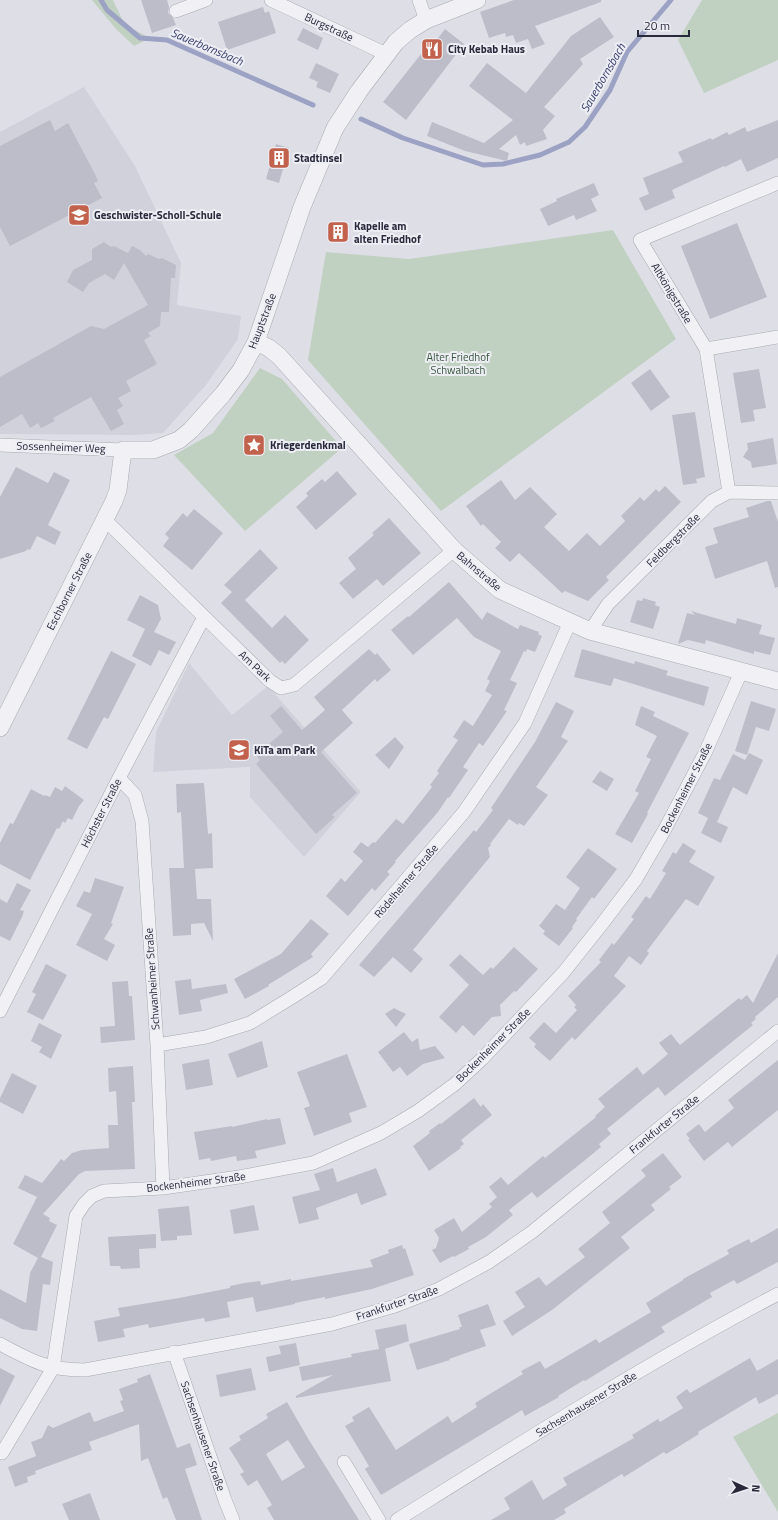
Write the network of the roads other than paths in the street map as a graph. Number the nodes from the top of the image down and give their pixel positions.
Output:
1 (206, 0) edge
2 (271, 0) edge
3 (419, 0) edge
4 (477, 0) edge
5 (176, 11) dead end
6 (426, 20) junction
7 (386, 54) junction
8 (778, 183) edge
9 (778, 337) edge
10 (256, 342) junction
11 (706, 349) junction
12 (0, 445) edge
13 (122, 450) junction
14 (729, 492) junction
15 (778, 493) edge
16 (105, 520) junction
17 (454, 550) junction
18 (204, 617) junction
19 (570, 622) junction
20 (590, 631) junction
21 (741, 672) junction
22 (778, 681) edge
23 (0, 728) edge
24 (119, 778) junction
25 (0, 1011) edge
26 (778, 1031) edge
27 (157, 1045) junction
28 (163, 1188) junction
29 (778, 1294) edge
30 (0, 1344) edge
31 (174, 1352) junction
32 (53, 1368) junction
33 (2, 1453) dead end
34 (344, 1462) dead end
35 (233, 1520) edge
36 (378, 1520) edge
37 (397, 1520) edge

1 - 5 street
2 - 7 street, Burgstraße
3 - 6 street
4 - 6 street
6 - 7 street
7 - 10 street, Hauptstraße
8 - 11 street, Altkönigstraße
9 - 11 street
10 - 13 street, Hauptstraße
10 - 17 street, Bahnstraße
11 - 14 street, Altkönigstraße
12 - 13 street, Sossenheimer Weg
13 - 16 street, Eschborner Straße
14 - 15 street, Feldbergstraße
14 - 20 street, Feldbergstraße
16 - 18 street, Am Park
16 - 23 street, Eschborner Straße
17 - 18 street, Am Park
17 - 19 street, Bahnstraße
18 - 24 street, Höchster Straße
19 - 20 street, Bahnstraße
19 - 27 street, Rödelheimer Straße
20 - 21 street, Bahnstraße
21 - 22 street, Bahnstraße
21 - 28 street, Bockenheimer Straße
24 - 25 street, Höchster Straße
24 - 27 street, Schwanheimer Straße
26 - 31 street, Frankfurter Straße
27 - 28 street, Schwanheimer Straße
28 - 32 street, Bockenheimer Straße
29 - 37 street, Sachsenhausener Straße
30 - 32 street, Frankfurter Straße
31 - 32 street, Frankfurter Straße
31 - 35 street, Sachsenhausener Straße
32 - 33 street
34 - 36 street

